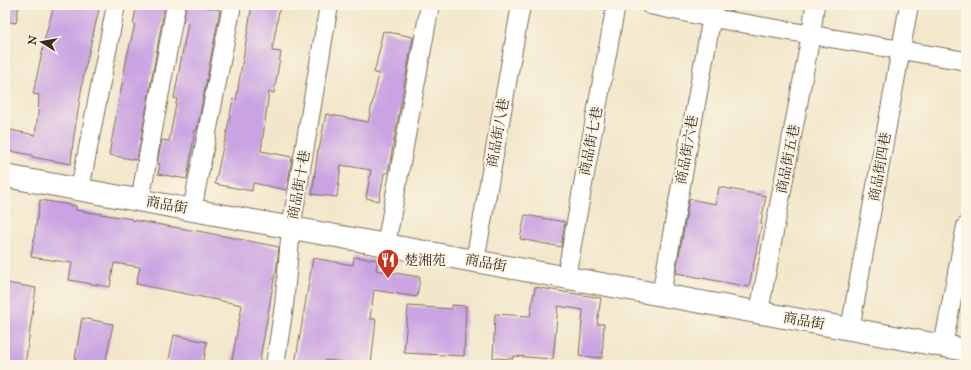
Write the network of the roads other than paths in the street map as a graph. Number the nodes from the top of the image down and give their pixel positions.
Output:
1 (116, 5) edge
2 (176, 5) edge
3 (232, 5) edge
4 (329, 5) edge
5 (430, 5) edge
6 (522, 5) edge
7 (616, 5) edge
8 (650, 5) edge
9 (816, 5) edge
10 (909, 5) edge
11 (713, 11) edge
12 (811, 35) junction
13 (901, 50) junction
14 (966, 61) edge
15 (5, 176) edge
16 (80, 189) junction
17 (140, 200) junction
18 (192, 210) junction
19 (966, 226) edge
20 (291, 228) junction
21 (386, 245) junction
22 (475, 261) junction
23 (566, 277) junction
24 (660, 295) junction
25 (759, 312) junction
26 (850, 329) junction
27 (944, 346) junction
28 (966, 350) edge
29 (275, 365) edge

1 - 16 street
2 - 17 street
3 - 18 street
4 - 20 street, 商品街十巷
5 - 21 street
6 - 22 street, 商品街八巷
7 - 23 street, 商品街七巷
8 - 11 street
9 - 12 street, 商品街五巷
10 - 13 street, 商品街四巷
11 - 12 street
11 - 24 street, 商品街六巷
12 - 13 street
12 - 25 street, 商品街五巷
13 - 14 street
13 - 26 street, 商品街四巷
15 - 16 street, 商品街
16 - 17 street, 商品街
17 - 18 street, 商品街
18 - 20 street, 商品街
19 - 27 street
20 - 21 street, 商品街
20 - 29 street, 商品街十巷
21 - 22 street, 商品街
22 - 23 street, 商品街
23 - 24 street, 商品街
24 - 25 street, 商品街
25 - 26 street, 商品街
26 - 27 street, 商品街
27 - 28 street, 商品街

